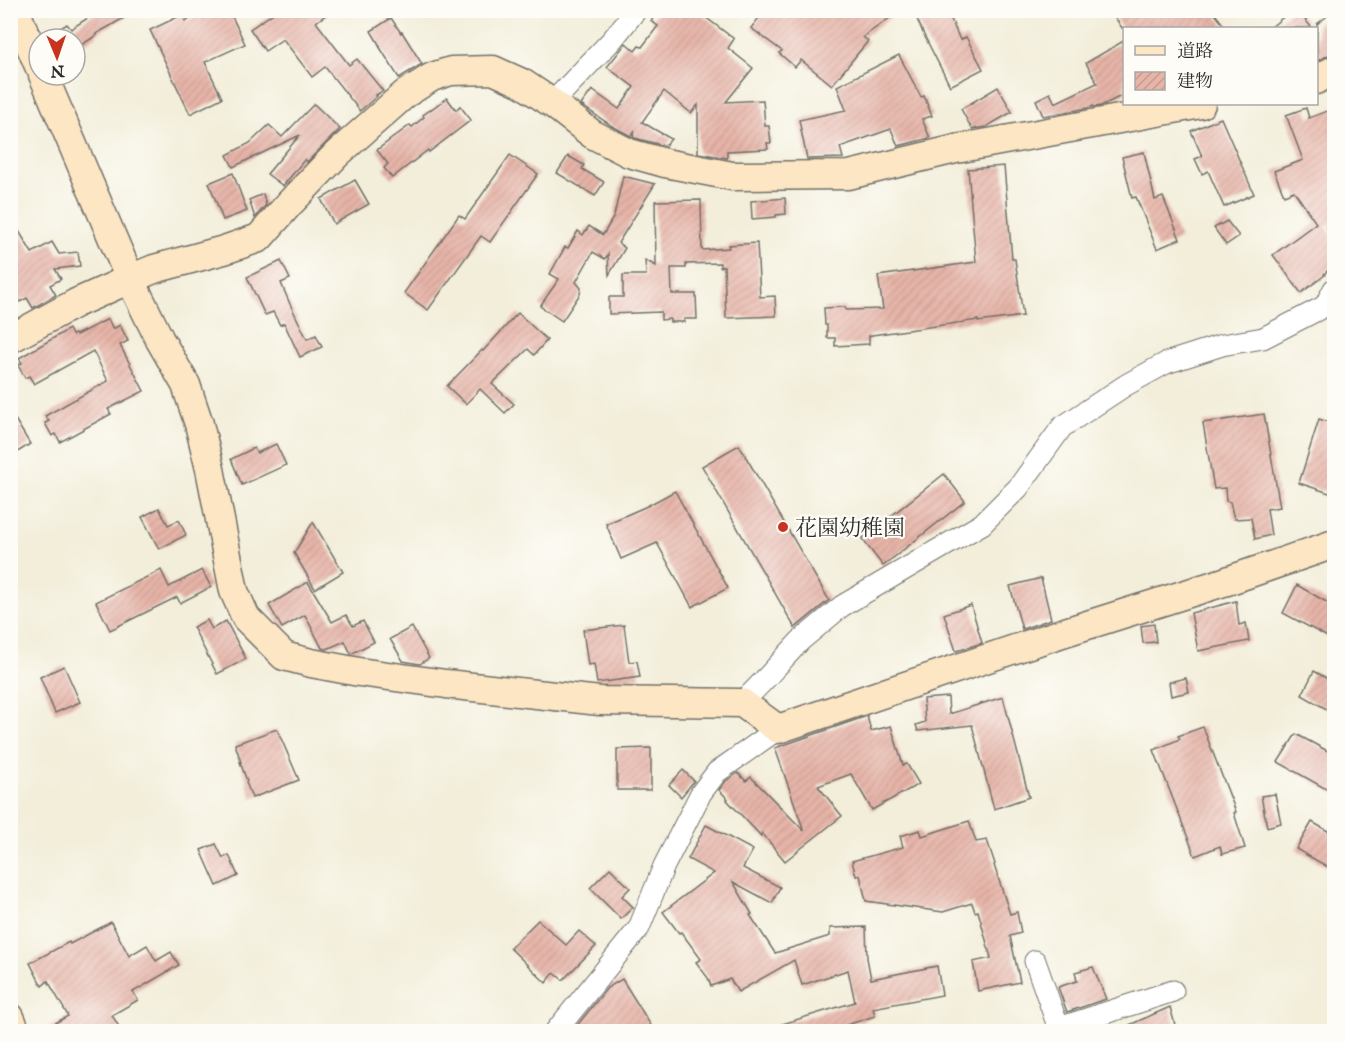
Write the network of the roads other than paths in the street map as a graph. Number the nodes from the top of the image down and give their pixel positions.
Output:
1 (15, 10) edge
2 (636, 10) edge
3 (27, 38) edge
4 (1335, 70) edge
5 (1318, 79) edge
6 (48, 87) edge
7 (552, 103) junction
8 (1196, 105) edge
9 (130, 279) junction
10 (1335, 289) edge
11 (10, 339) edge
12 (1335, 543) edge
13 (742, 703) junction
14 (778, 729) junction
15 (1035, 961) dead end
16 (1173, 991) dead end
17 (10, 1017) edge
18 (1059, 1030) edge
19 (16, 1032) edge
20 (555, 1032) edge

1 - 3 street
2 - 7 street
4 - 5 street
6 - 9 street
7 - 8 street
7 - 9 street
9 - 11 street
9 - 13 street
10 - 13 street
12 - 14 street
13 - 14 street
14 - 20 street
15 - 18 street
16 - 18 street
17 - 19 street

